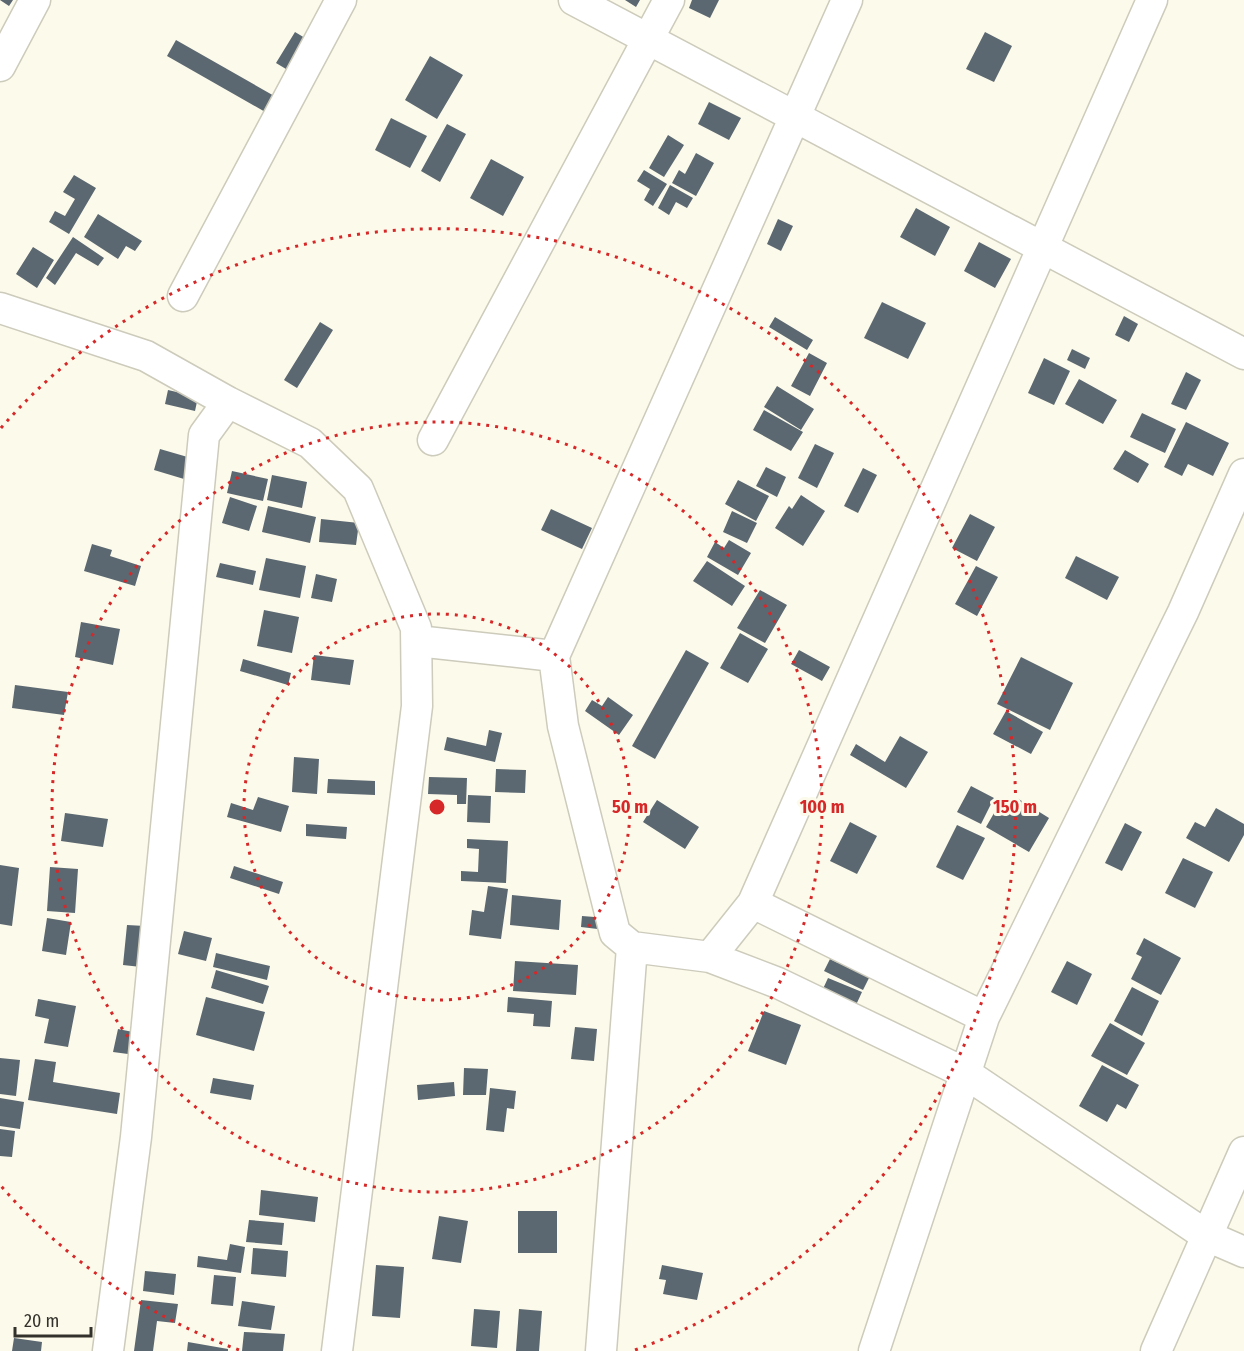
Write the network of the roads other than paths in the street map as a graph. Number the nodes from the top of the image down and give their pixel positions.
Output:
1 (35, 0) edge
2 (342, 0) edge
3 (574, 0) edge
4 (669, 0) edge
5 (847, 0) edge
6 (1152, 0) edge
7 (648, 39) junction
8 (0, 66) edge
9 (795, 117) junction
10 (1042, 248) junction
11 (183, 296) dead end
12 (0, 308) edge
13 (1244, 354) edge
14 (228, 402) junction
15 (433, 440) dead end
16 (1244, 474) edge
17 (417, 641) junction
18 (554, 656) junction
19 (753, 903) junction
20 (632, 947) junction
21 (710, 957) junction
22 (984, 1017) junction
23 (965, 1073) junction
24 (1244, 1152) edge
25 (1207, 1236) junction
26 (1244, 1252) edge
27 (108, 1351) edge
28 (337, 1351) edge
29 (601, 1351) edge
30 (874, 1351) edge
31 (1156, 1351) edge

1 - 8 street
2 - 11 street
3 - 7 street
4 - 7 street
5 - 9 street
6 - 10 street
7 - 9 street
7 - 15 street
9 - 10 street
9 - 18 street
10 - 13 street
10 - 19 street
12 - 14 street
14 - 17 street
14 - 27 street
16 - 22 street
17 - 18 street
17 - 28 street
18 - 20 street
19 - 21 street
19 - 22 street
20 - 21 street
20 - 29 street
21 - 23 street
22 - 23 street
23 - 25 street
23 - 30 street
24 - 25 street
25 - 26 street
25 - 31 street

